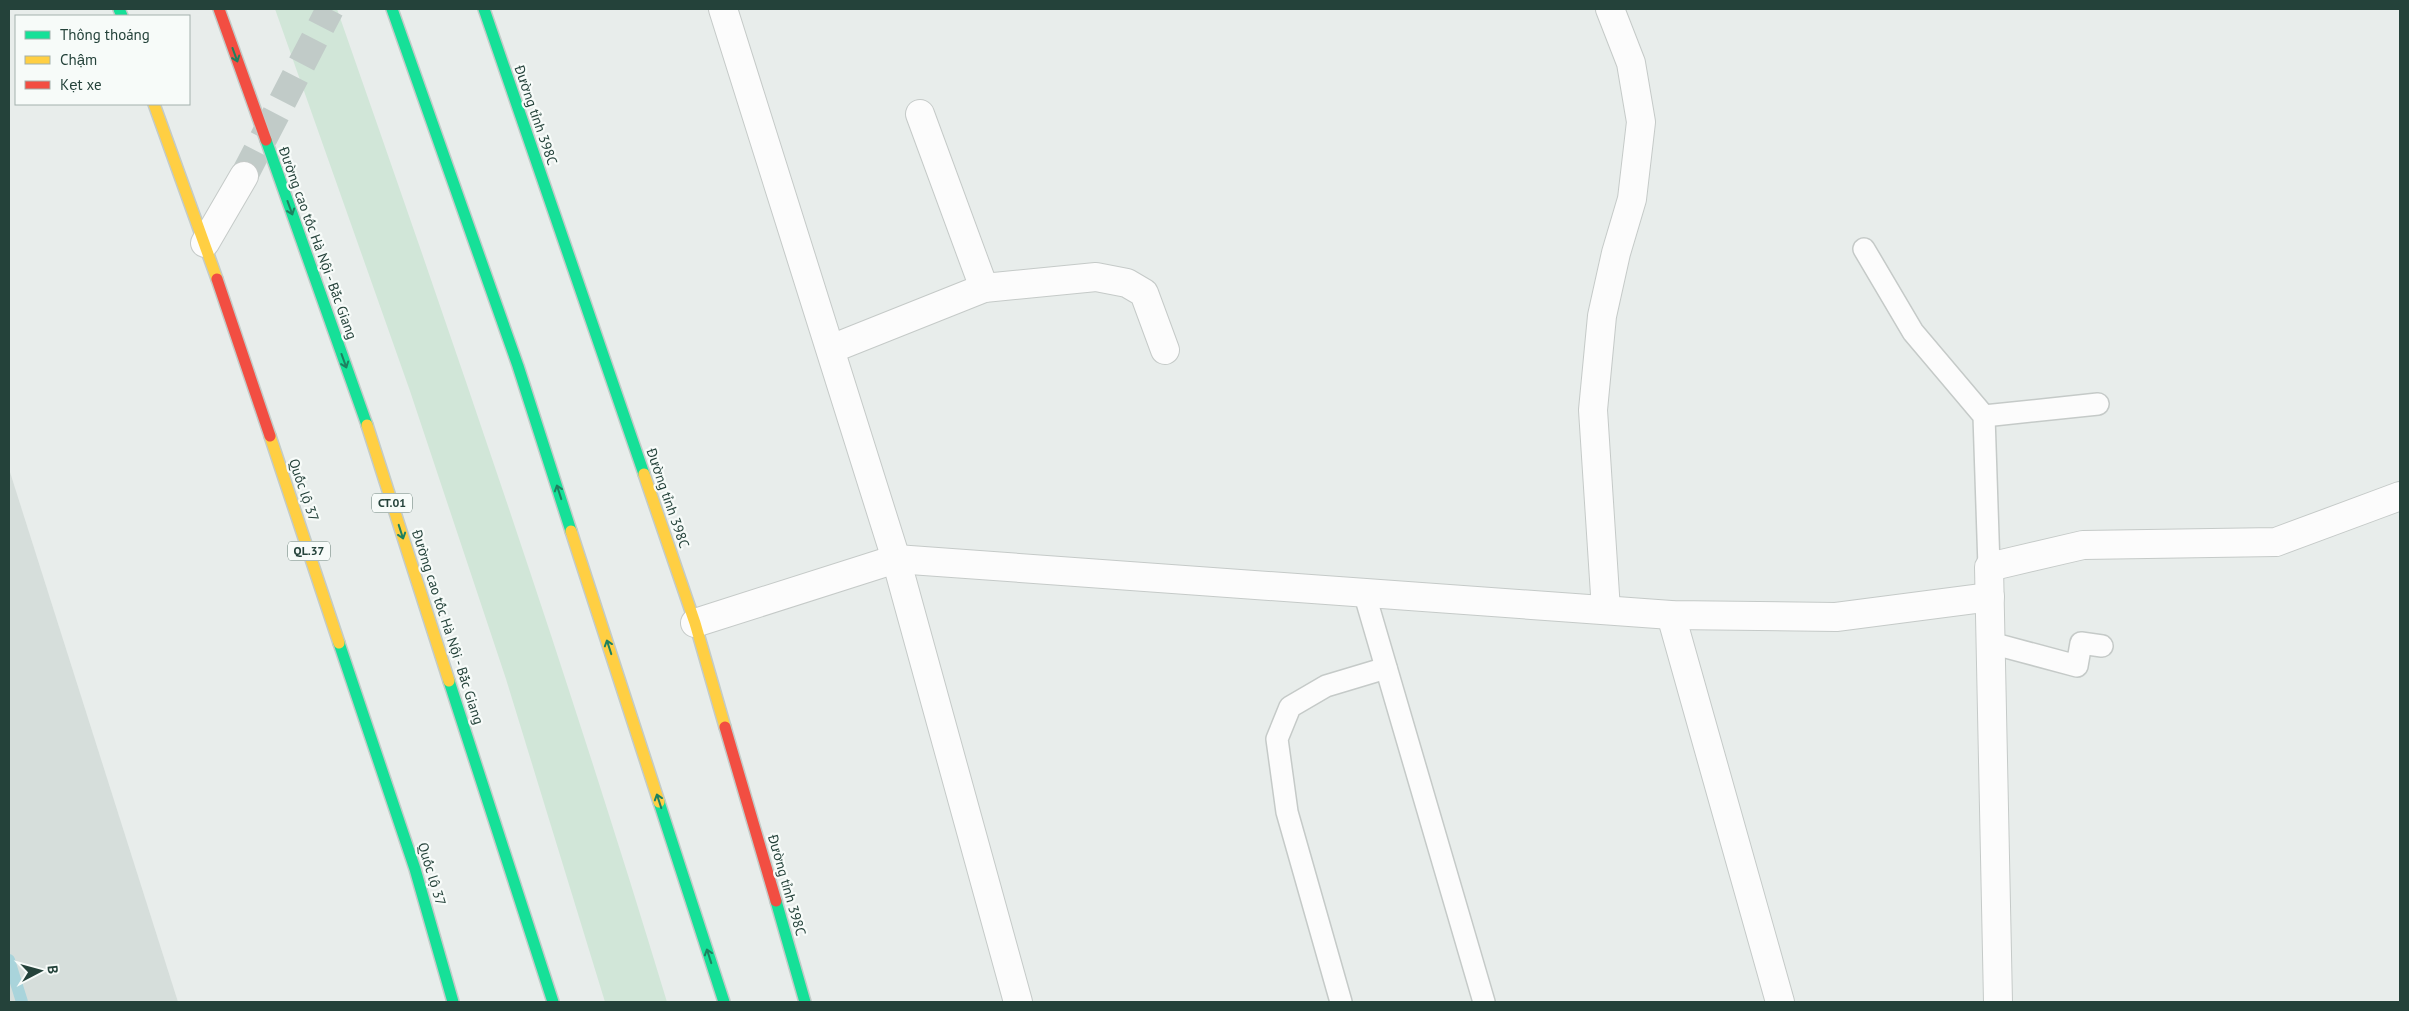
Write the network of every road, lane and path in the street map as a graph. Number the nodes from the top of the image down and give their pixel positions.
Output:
1 (219, 9) edge
2 (392, 9) edge
3 (484, 9) edge
4 (723, 9) edge
5 (1610, 9) edge
6 (154, 105) edge
7 (920, 114) dead end
8 (244, 176) tunnel mouth
9 (205, 243) junction
10 (1864, 249) dead end
11 (984, 288) junction
12 (831, 349) junction
13 (1165, 350) dead end
14 (2098, 404) dead end
15 (1984, 416) junction
16 (2400, 496) edge
17 (896, 559) junction
18 (1989, 567) junction
19 (1364, 592) junction
20 (1990, 596) junction
21 (1606, 610) junction
22 (1671, 615) junction
23 (695, 623) junction
24 (1991, 643) junction
25 (2102, 646) dead end
26 (1386, 668) junction
27 (453, 1002) edge
28 (553, 1002) edge
29 (724, 1002) edge
30 (805, 1002) edge
31 (1018, 1002) edge
32 (1342, 1002) edge
33 (1484, 1002) edge
34 (1780, 1002) edge
35 (1998, 1002) edge

1 -> 28 main road, Đường cao tốc Hà Nội - Bắc Giang / CT.01
29 -> 2 main road
3 - 23 main road, Đường tỉnh 398C
4 - 12 street
5 - 21 street
6 - 9 main road, Quốc lộ 37 / QL.37
7 - 11 street
8 - 9 street
9 - 27 main road, Quốc lộ 37 / QL.37
10 - 15 lane
11 - 12 street
11 - 13 street
12 - 17 street
14 - 15 lane
15 - 18 lane
16 - 18 street
17 - 19 street
17 - 23 street
17 - 31 street
18 - 20 street
19 - 21 street
19 - 26 lane
20 - 22 street
20 - 24 street
21 - 22 street
22 - 34 street
23 - 30 main road, Đường tỉnh 398C
24 - 25 lane
24 - 35 street
26 - 32 lane
26 - 33 lane

